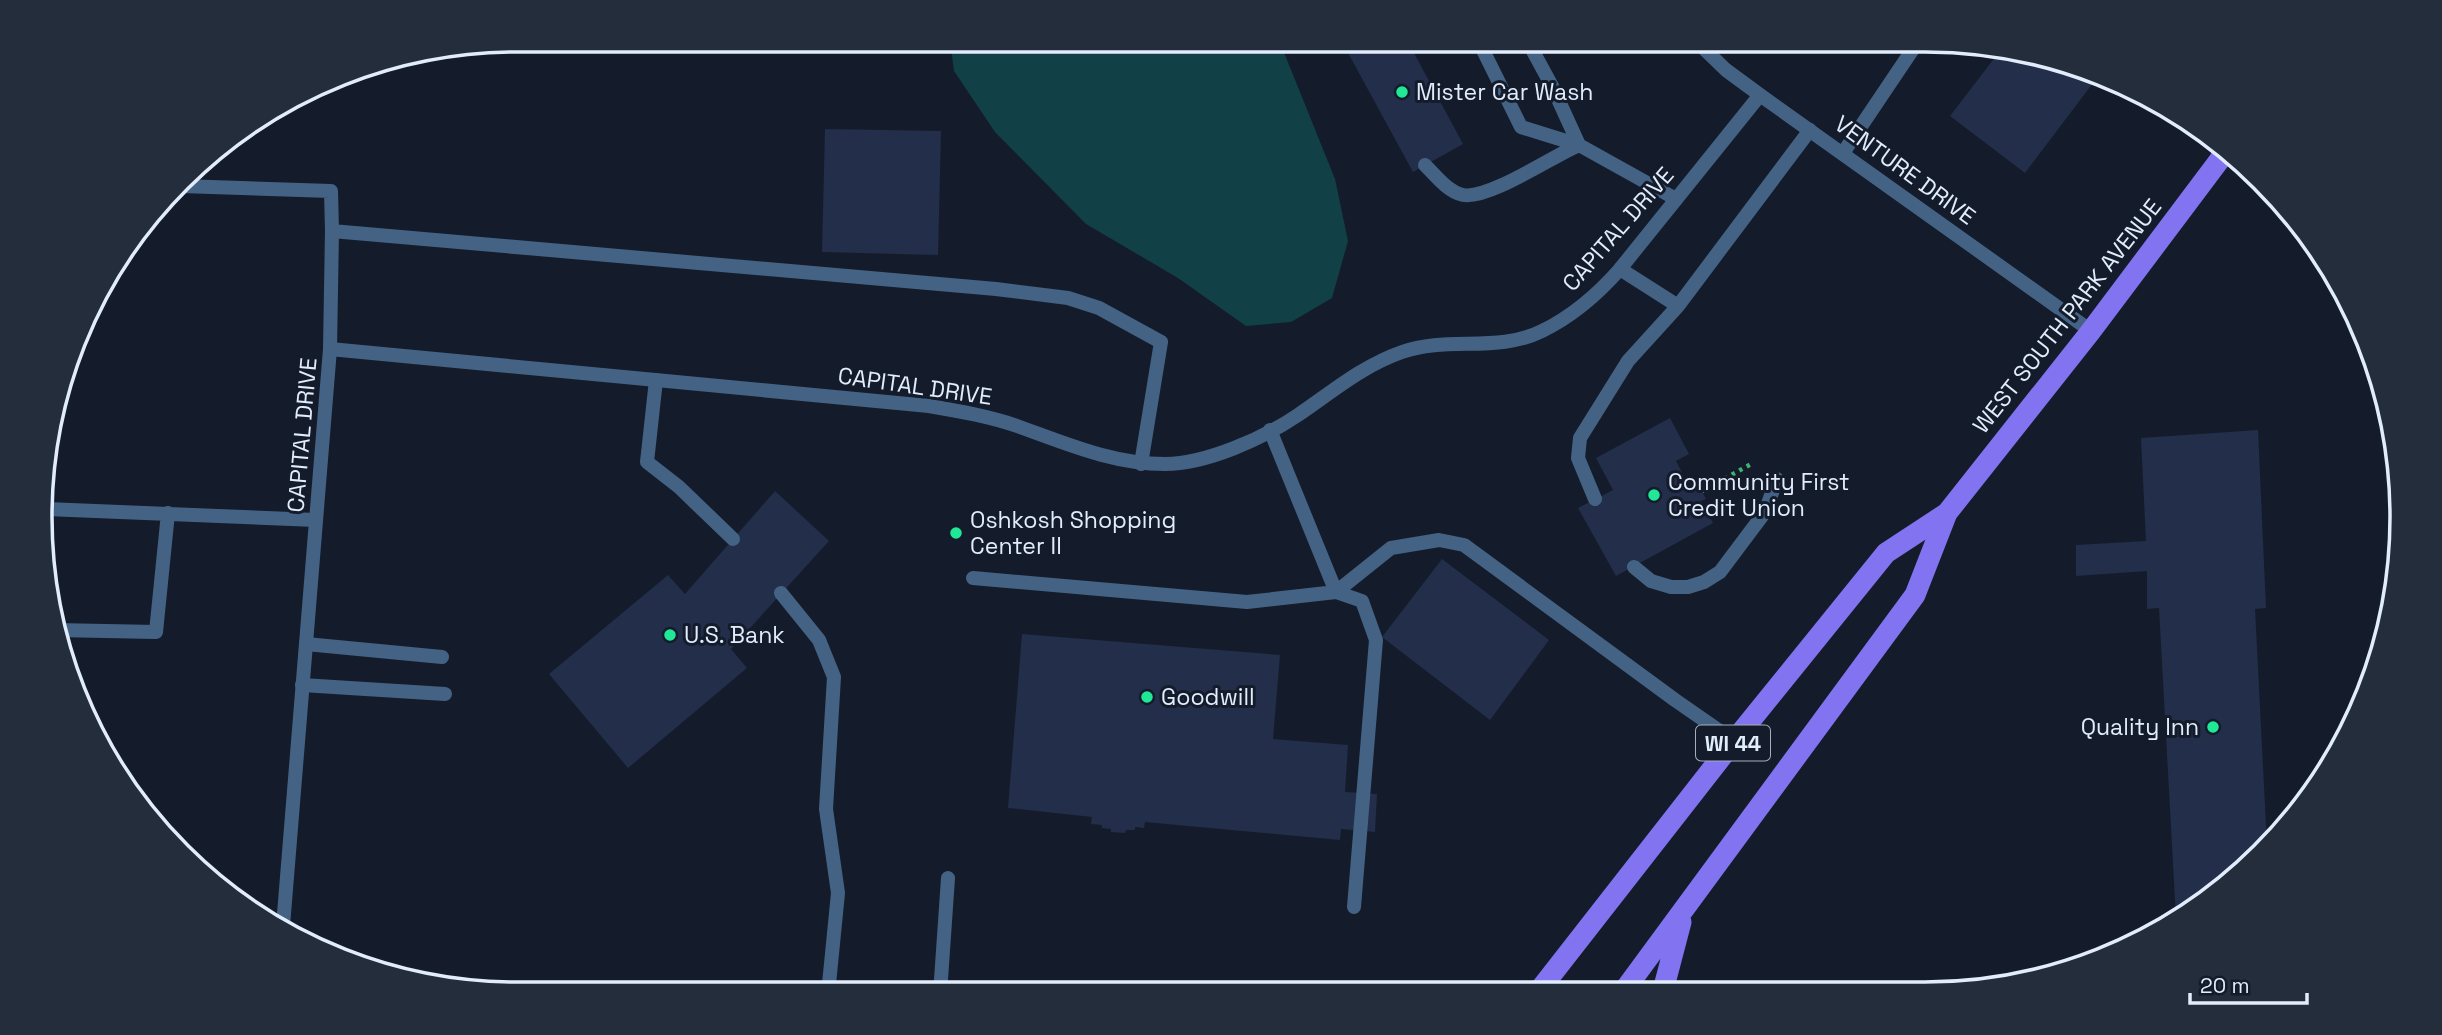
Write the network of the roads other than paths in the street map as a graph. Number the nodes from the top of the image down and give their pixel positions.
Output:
1 (1484, 52) edge
2 (1534, 52) edge
3 (1707, 52) edge
4 (1911, 52) edge
5 (1760, 95) junction
6 (1810, 130) junction
7 (1579, 145) junction
8 (1843, 153) junction
9 (2220, 159) edge
10 (1425, 165) dead end
11 (192, 186) edge
12 (1676, 199) junction
13 (332, 231) junction
14 (1620, 269) junction
15 (1678, 306) junction
16 (2091, 331) junction
17 (331, 349) junction
18 (656, 380) junction
19 (1270, 430) junction
20 (1141, 464) junction
21 (1776, 479) dead end
22 (1595, 499) dead end
23 (52, 509) edge
24 (168, 513) junction
25 (1947, 513) junction
26 (316, 520) junction
27 (733, 540) dead end
28 (1634, 567) dead end
29 (973, 578) dead end
30 (1336, 592) junction
31 (781, 593) dead end
32 (66, 630) edge
33 (306, 645) junction
34 (442, 657) dead end
35 (302, 685) junction
36 (445, 694) dead end
37 (1734, 741) junction
38 (948, 878) dead end
39 (1354, 907) dead end
40 (1683, 911) junction
41 (284, 920) edge
42 (829, 982) edge
43 (941, 982) edge
44 (1546, 982) edge
45 (1630, 982) edge
46 (1665, 982) edge

1 - 7 street
2 - 7 street
3 - 5 street, VENTURE DRIVE
4 - 8 street
5 - 6 street, VENTURE DRIVE
5 - 12 street, CAPITAL DRIVE
6 - 8 street, VENTURE DRIVE
6 - 15 street
7 - 10 street
7 - 12 street
8 - 16 street, VENTURE DRIVE
9 - 16 main road, WEST SOUTH PARK AVENUE / WI 44
11 - 13 street
12 - 14 street, CAPITAL DRIVE
13 - 17 street
13 - 20 street
14 - 15 street
14 - 19 street, CAPITAL DRIVE
15 - 22 street
16 - 25 main road, WEST SOUTH PARK AVENUE / WI 44
17 - 18 street, CAPITAL DRIVE
17 - 26 street, CAPITAL DRIVE
18 - 20 street, CAPITAL DRIVE
18 - 27 street
19 - 20 street, CAPITAL DRIVE
19 - 30 street
21 - 28 street
23 - 24 street
24 - 26 street
24 - 32 street
25 - 37 main road, WEST SOUTH PARK AVENUE / WI 44
25 - 40 main road, WEST SOUTH PARK AVENUE / WI 44
26 - 33 street, CAPITAL DRIVE
29 - 30 street
30 - 37 street
30 - 39 street
31 - 42 street
33 - 34 street
33 - 35 street, CAPITAL DRIVE
35 - 36 street
35 - 41 street, CAPITAL DRIVE
37 - 44 main road, WEST SOUTH PARK AVENUE / WI 44
38 - 43 street
40 - 45 main road, WEST SOUTH PARK AVENUE / WI 44
40 - 46 main road

